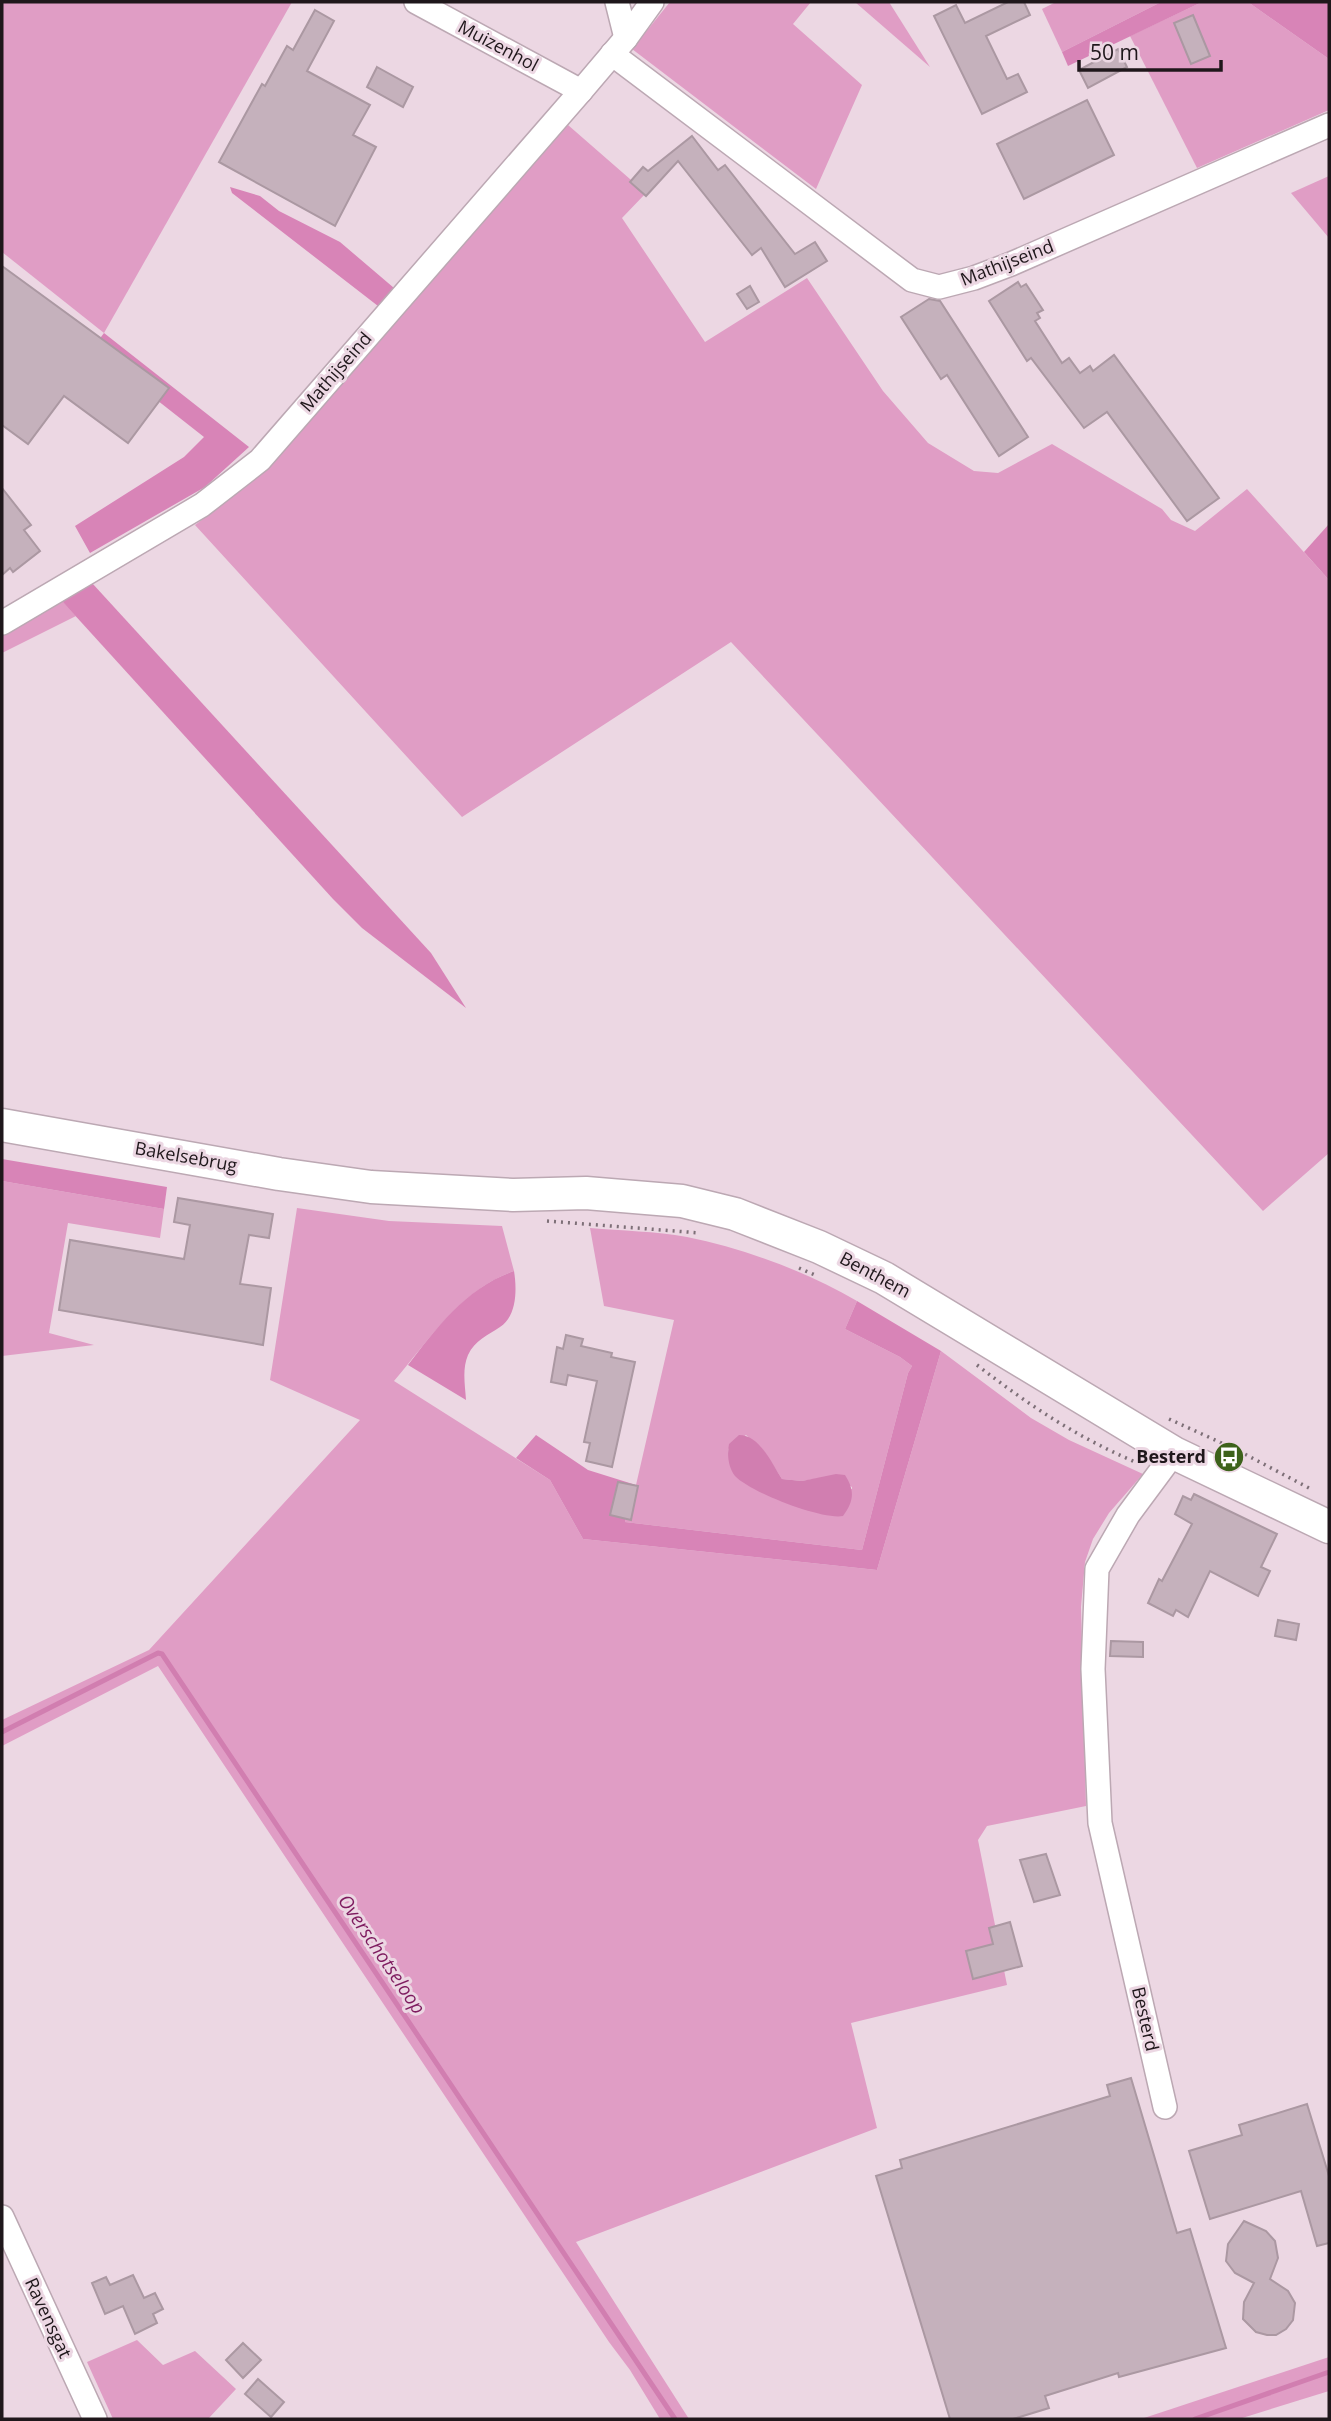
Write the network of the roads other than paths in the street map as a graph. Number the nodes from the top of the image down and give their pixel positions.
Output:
1 (416, 2) edge
2 (617, 2) edge
3 (652, 2) edge
4 (619, 46) junction
5 (581, 91) junction
6 (1329, 125) edge
7 (2, 623) edge
8 (2, 1125) edge
9 (371, 1187) joint
10 (1167, 1463) junction
11 (1329, 1527) edge
12 (1165, 2107) dead end
13 (2, 2217) edge
14 (95, 2419) edge

1 - 5 street, Muizenhol
2 - 4 street
3 - 4 street, Mathijseind
4 - 5 street, Mathijseind
4 - 6 street, Mathijseind
5 - 7 street, Mathijseind
8 - 9 main road, Bakelsebrug
9 - 10 main road, Benthem
10 - 11 main road, Benthem
10 - 12 street, Besterd
13 - 14 street, Ravensgat

